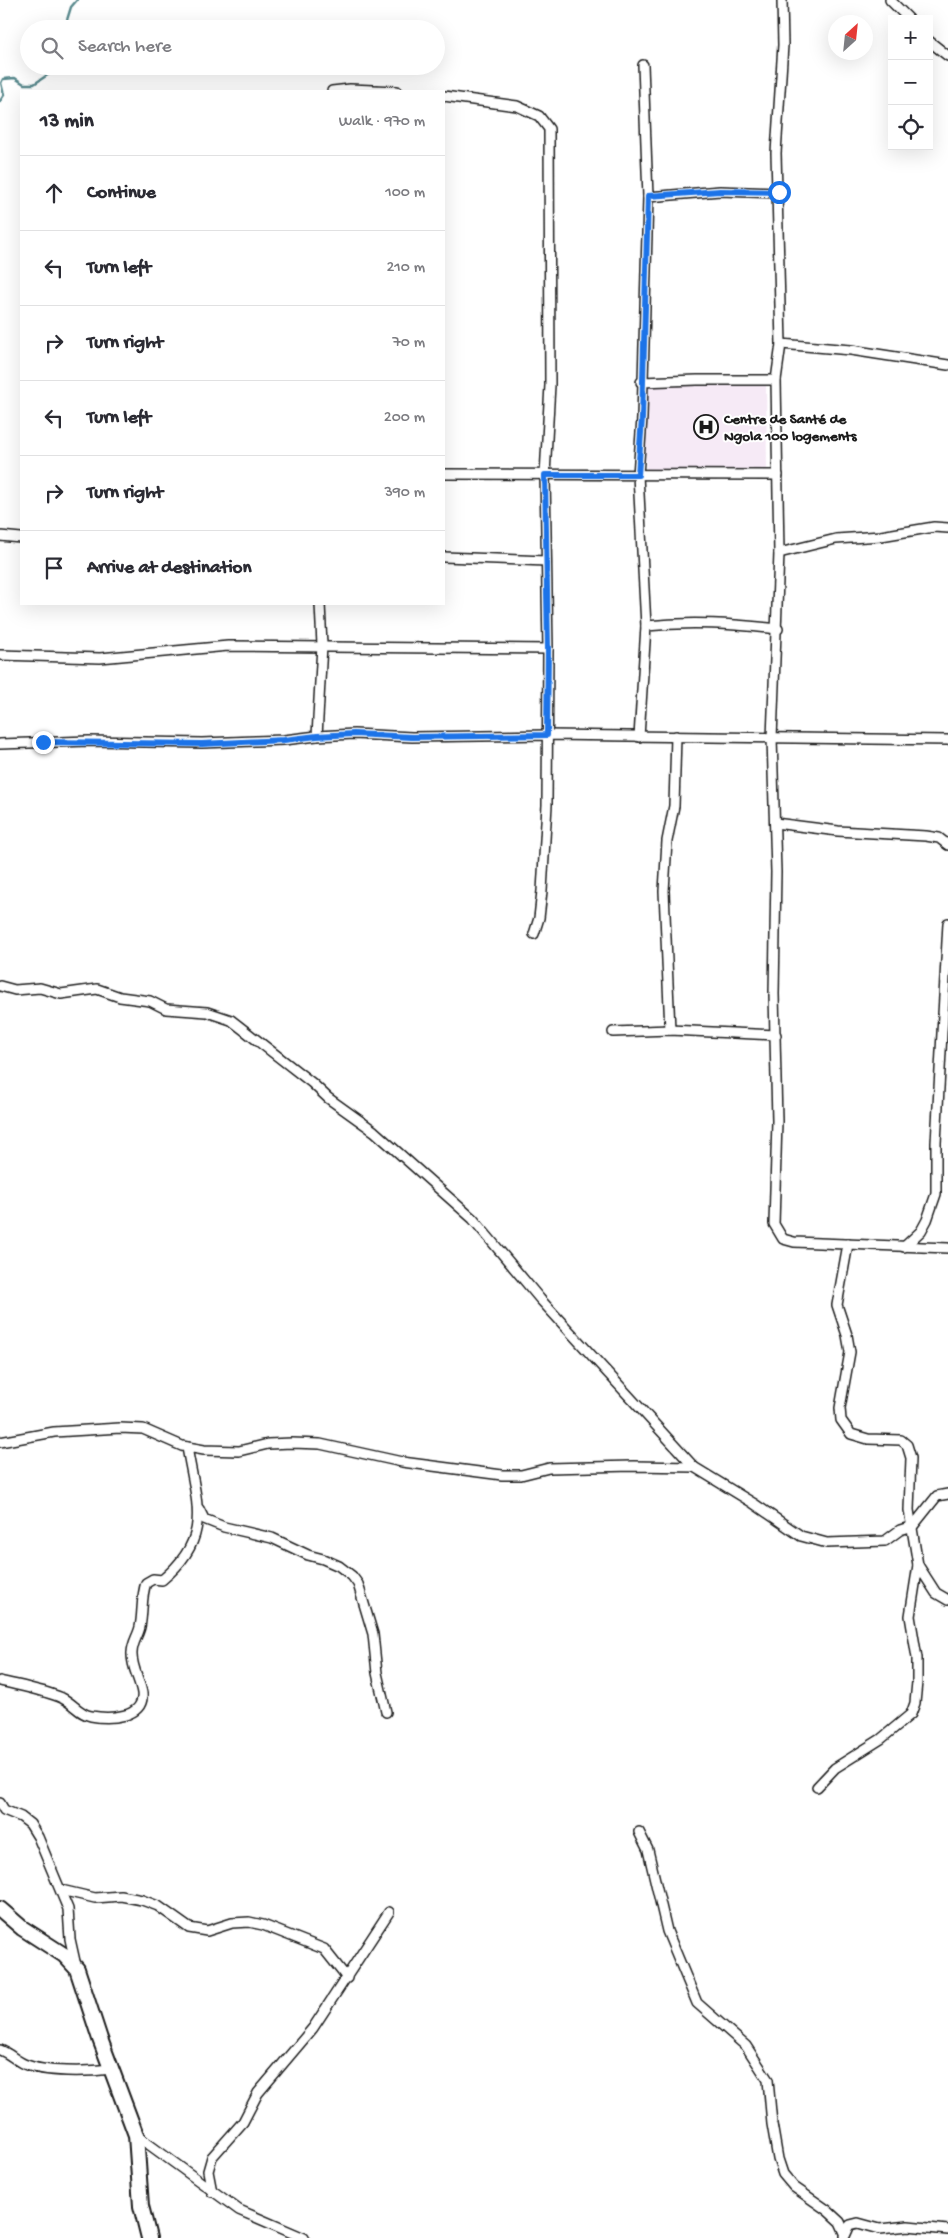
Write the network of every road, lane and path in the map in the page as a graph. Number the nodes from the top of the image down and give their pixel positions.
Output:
1 (782, 0) edge
2 (890, 0) edge
3 (904, 15) edge
4 (933, 44) edge
5 (948, 56) edge
6 (643, 65) dead end
7 (341, 90) edge
8 (374, 90) edge
9 (445, 96) edge
10 (779, 192) junction
11 (648, 196) junction
12 (781, 344) junction
13 (948, 365) edge
14 (776, 380) junction
15 (641, 382) junction
16 (445, 474) edge
17 (545, 475) junction
18 (638, 475) junction
19 (778, 475) junction
20 (948, 528) edge
21 (0, 536) edge
22 (20, 538) edge
23 (779, 553) junction
24 (445, 557) edge
25 (546, 560) junction
26 (320, 605) edge
27 (646, 626) junction
28 (778, 629) junction
29 (322, 646) junction
30 (548, 649) junction
31 (0, 655) edge
32 (547, 735) junction
33 (317, 736) junction
34 (676, 736) junction
35 (639, 737) junction
36 (772, 738) junction
37 (948, 740) edge
38 (0, 744) edge
39 (775, 823) junction
40 (948, 845) edge
41 (948, 923) edge
42 (534, 934) dead end
43 (0, 986) edge
44 (670, 1030) junction
45 (613, 1032) dead end
46 (776, 1035) junction
47 (848, 1244) junction
48 (904, 1247) junction
49 (948, 1248) edge
50 (0, 1442) edge
51 (187, 1446) junction
52 (694, 1467) junction
53 (948, 1494) edge
54 (197, 1507) junction
55 (913, 1526) junction
56 (918, 1565) junction
57 (948, 1600) edge
58 (0, 1681) edge
59 (386, 1712) dead end
60 (817, 1787) dead end
61 (0, 1803) edge
62 (639, 1832) dead end
63 (60, 1890) junction
64 (0, 1909) edge
65 (390, 1912) dead end
66 (77, 1969) junction
67 (347, 1978) junction
68 (0, 2050) edge
69 (111, 2069) junction
70 (136, 2135) junction
71 (212, 2192) junction
72 (948, 2230) edge
73 (845, 2235) edge
74 (149, 2238) edge
75 (304, 2238) edge

1 - 10 street
2 - 3 street
4 - 5 street
6 - 11 street
7 - 8 street
9 - 17 street
10 - 11 street
10 - 12 street
11 - 15 street
12 - 13 street
12 - 14 street
14 - 15 street
14 - 19 street
15 - 18 street
16 - 17 street
17 - 18 street
17 - 25 street
18 - 19 street
18 - 27 street
19 - 23 street
20 - 23 street
21 - 22 street
23 - 28 street
24 - 25 street
25 - 30 street
26 - 29 street
27 - 28 street
27 - 35 street
28 - 36 street
29 - 30 street
29 - 31 street
29 - 33 street
30 - 32 street
32 - 33 street
32 - 35 street
32 - 42 street
33 - 38 street
34 - 35 street
34 - 36 street
34 - 44 street
36 - 37 street
36 - 39 street
39 - 40 street
39 - 46 street
41 - 48 street
43 - 52 street
44 - 45 street
44 - 46 street
46 - 47 street
47 - 48 street
47 - 55 street
48 - 49 street
50 - 51 street
51 - 52 street
51 - 54 street
52 - 55 street
53 - 55 street
54 - 58 street
54 - 59 street
55 - 56 street
56 - 57 street
56 - 60 street
61 - 63 street
62 - 73 street
63 - 66 street
63 - 67 street
64 - 66 street
65 - 67 street
66 - 69 street
67 - 71 street
68 - 69 street
69 - 70 street
70 - 71 street
70 - 74 street
71 - 75 street
72 - 73 street

